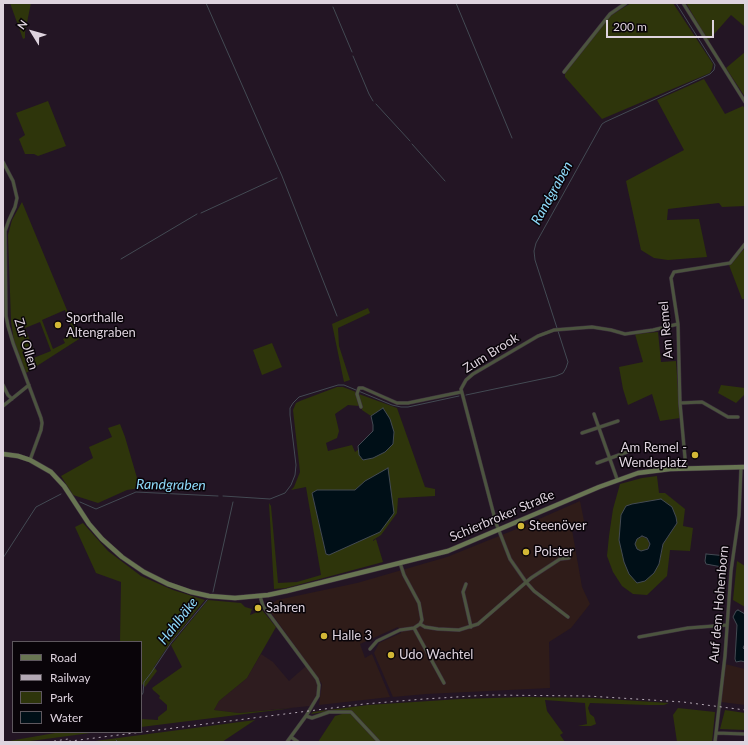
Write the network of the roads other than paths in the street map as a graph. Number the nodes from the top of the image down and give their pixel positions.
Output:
1 (626, 3) edge
2 (683, 3) edge
3 (564, 72) dead end
4 (745, 102) edge
5 (3, 162) edge
6 (745, 244) edge
7 (678, 324) junction
8 (3, 385) edge
9 (29, 385) junction
10 (461, 392) junction
11 (12, 399) junction
12 (680, 403) junction
13 (3, 406) edge
14 (361, 407) dead end
15 (594, 414) dead end
16 (738, 417) dead end
17 (618, 421) dead end
18 (598, 427) junction
19 (582, 433) dead end
20 (638, 448) dead end
21 (3, 454) edge
22 (610, 458) junction
23 (30, 460) junction
24 (597, 463) dead end
25 (743, 467) edge
26 (686, 469) junction
27 (617, 479) junction
28 (499, 530) junction
29 (569, 558) dead end
30 (400, 564) junction
31 (526, 582) junction
32 (466, 584) dead end
33 (268, 595) junction
34 (260, 596) junction
35 (262, 603) junction
36 (568, 617) dead end
37 (420, 624) junction
38 (727, 625) junction
39 (472, 627) junction
40 (414, 628) junction
41 (639, 637) dead end
42 (370, 649) dead end
43 (444, 683) dead end
44 (306, 716) junction
45 (716, 733) junction
46 (745, 734) edge
47 (291, 737) junction
48 (287, 742) edge
49 (298, 742) edge
50 (379, 742) edge
51 (715, 742) edge

1 - 3 street
2 - 4 street
5 - 9 street, Zur Ollen
6 - 7 street, Am Remel
7 - 10 street, Zum Brook
7 - 12 street, Am Remel
8 - 11 street
9 - 11 street
9 - 23 street, Zur Ollen
10 - 14 street
10 - 28 street, Zum Brook
11 - 13 street
12 - 16 street
12 - 26 street, Am Remel
15 - 18 street
17 - 18 street
18 - 19 street
18 - 22 street
20 - 22 street
21 - 23 main road, Schierbroker Straße
22 - 24 street
22 - 27 street
23 - 34 main road, Schierbroker Straße
25 - 26 main road, Schierbroker Straße
25 - 38 street, Auf dem Hohenborn
26 - 27 main road, Schierbroker Straße
27 - 28 main road, Schierbroker Straße
28 - 30 main road, Schierbroker Straße
28 - 31 street, Zum Brook
29 - 31 street
30 - 33 main road, Schierbroker Straße
30 - 37 street
31 - 36 street, Zum Brook
31 - 39 street
32 - 39 street
33 - 34 main road, Schierbroker Straße
33 - 35 street
34 - 35 street
35 - 44 street
37 - 39 street
37 - 40 street
38 - 41 street
38 - 45 street, Auf dem Hohenborn
40 - 42 street
40 - 43 street
44 - 47 street
44 - 50 street
45 - 46 street
45 - 51 street, Auf dem Hohenborn
47 - 48 street
47 - 49 street

